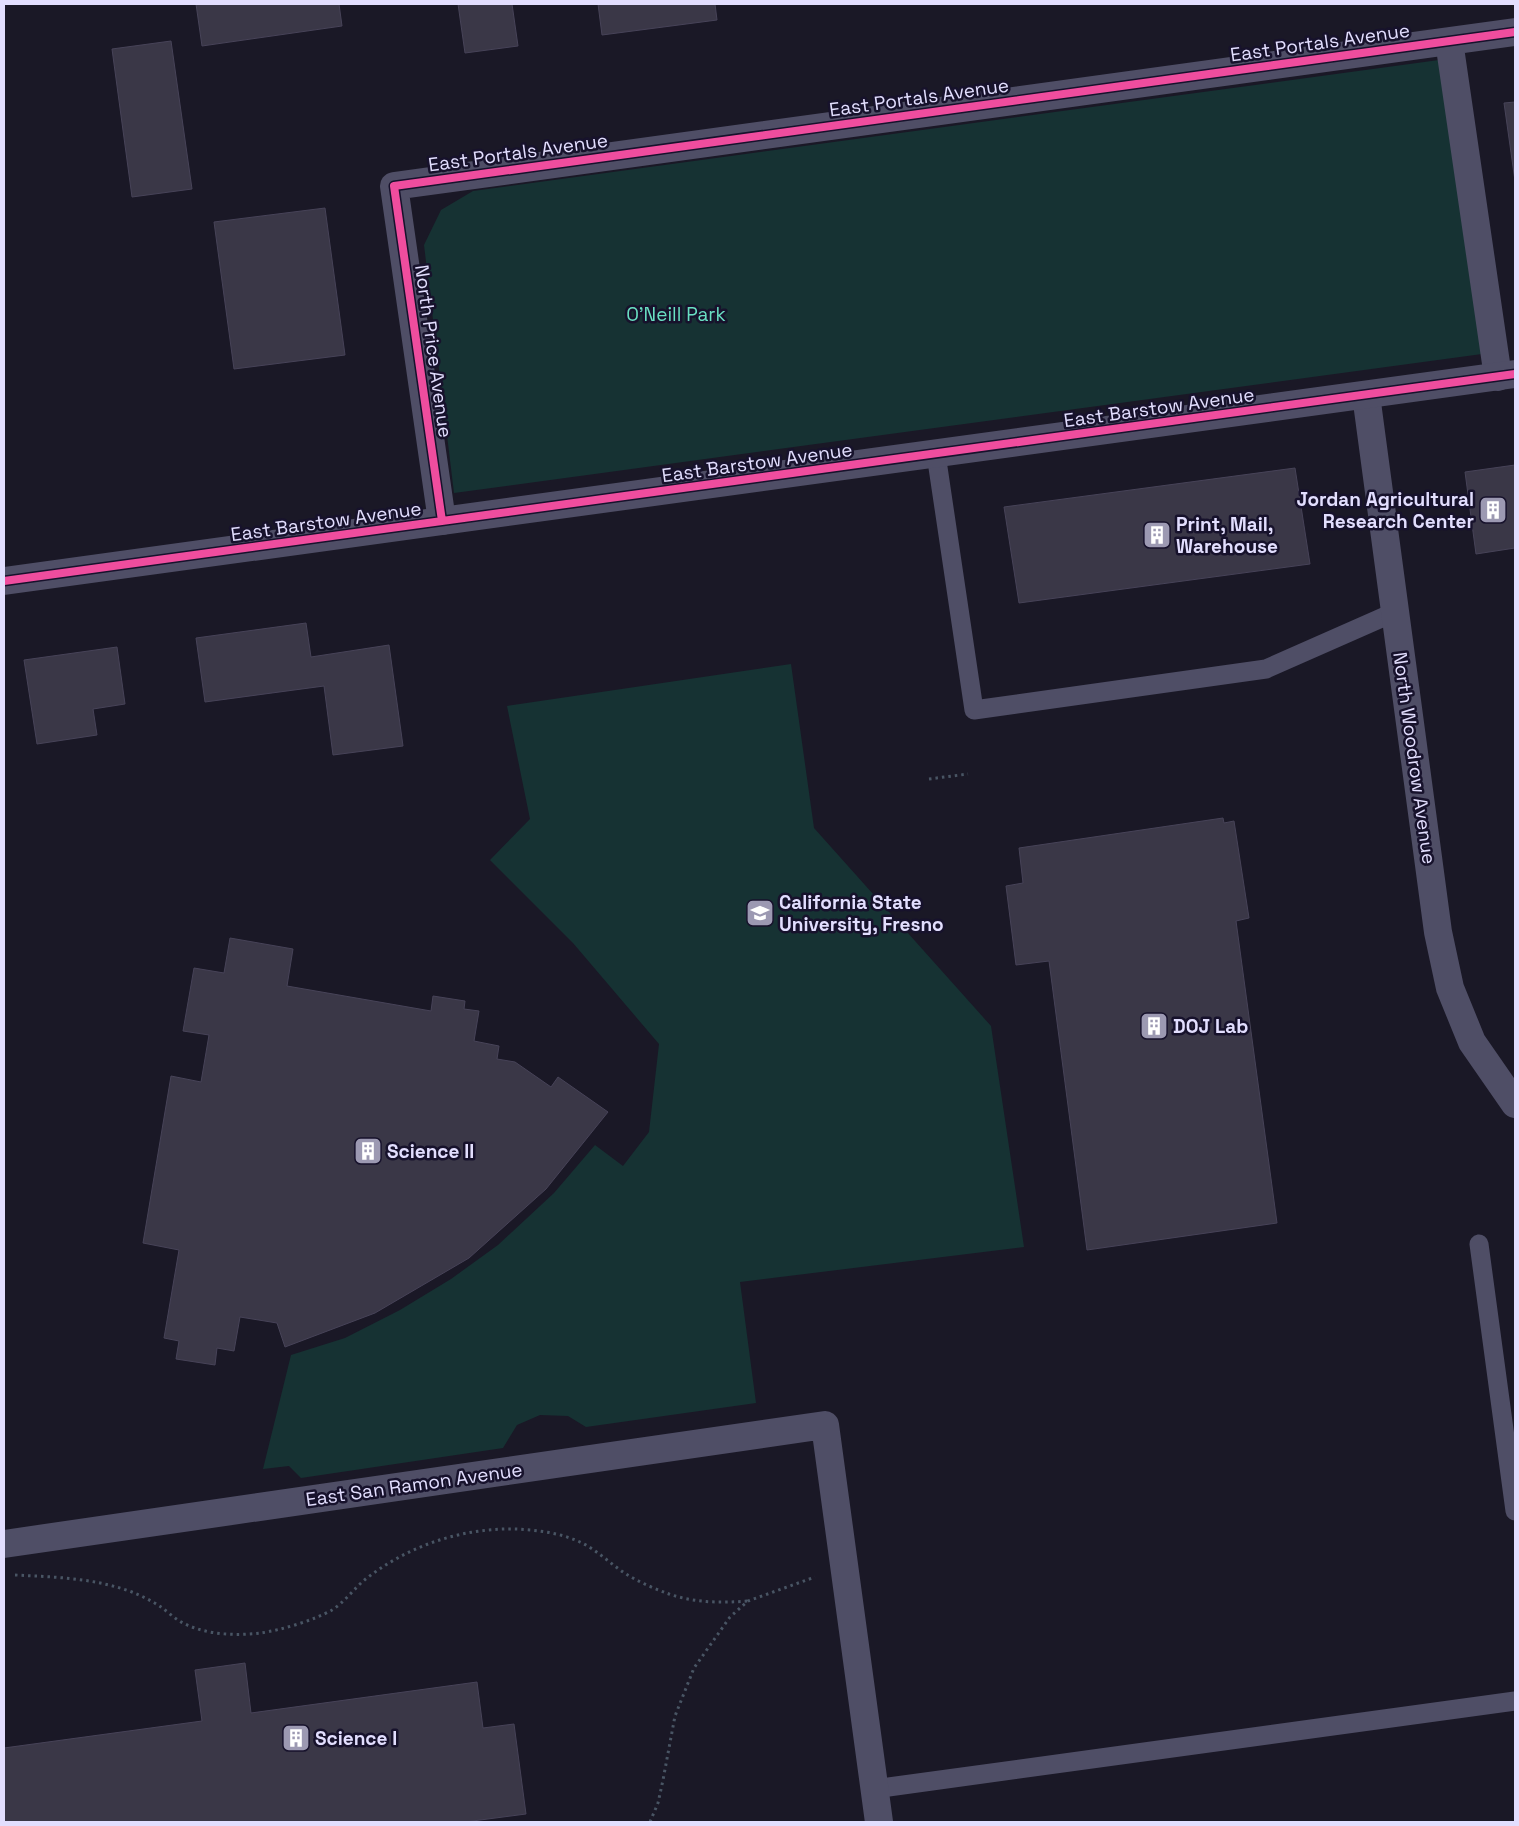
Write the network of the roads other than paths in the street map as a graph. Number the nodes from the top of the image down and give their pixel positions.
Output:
1 (1515, 32) edge
2 (1449, 41) junction
3 (394, 186) joint
4 (1507, 375) edge
5 (1366, 395) junction
6 (936, 454) junction
7 (442, 521) junction
8 (4, 581) edge
9 (1396, 612) junction
10 (1515, 1104) edge
11 (1479, 1244) dead end
12 (1515, 1510) edge
13 (4, 1544) edge
14 (1515, 1701) edge
15 (874, 1789) junction
16 (879, 1822) edge

1 - 2 street, East Portals Avenue
2 - 3 street, East Portals Avenue
2 - 4 street
3 - 7 street, North Price Avenue
4 - 5 street, East Barstow Avenue
5 - 6 street, East Barstow Avenue
5 - 9 street, North Woodrow Avenue
6 - 7 street, East Barstow Avenue
6 - 9 lane
7 - 8 street, East Barstow Avenue
9 - 10 street, North Woodrow Avenue
11 - 12 lane
13 - 15 street, East San Ramon Avenue
14 - 15 lane
15 - 16 street

